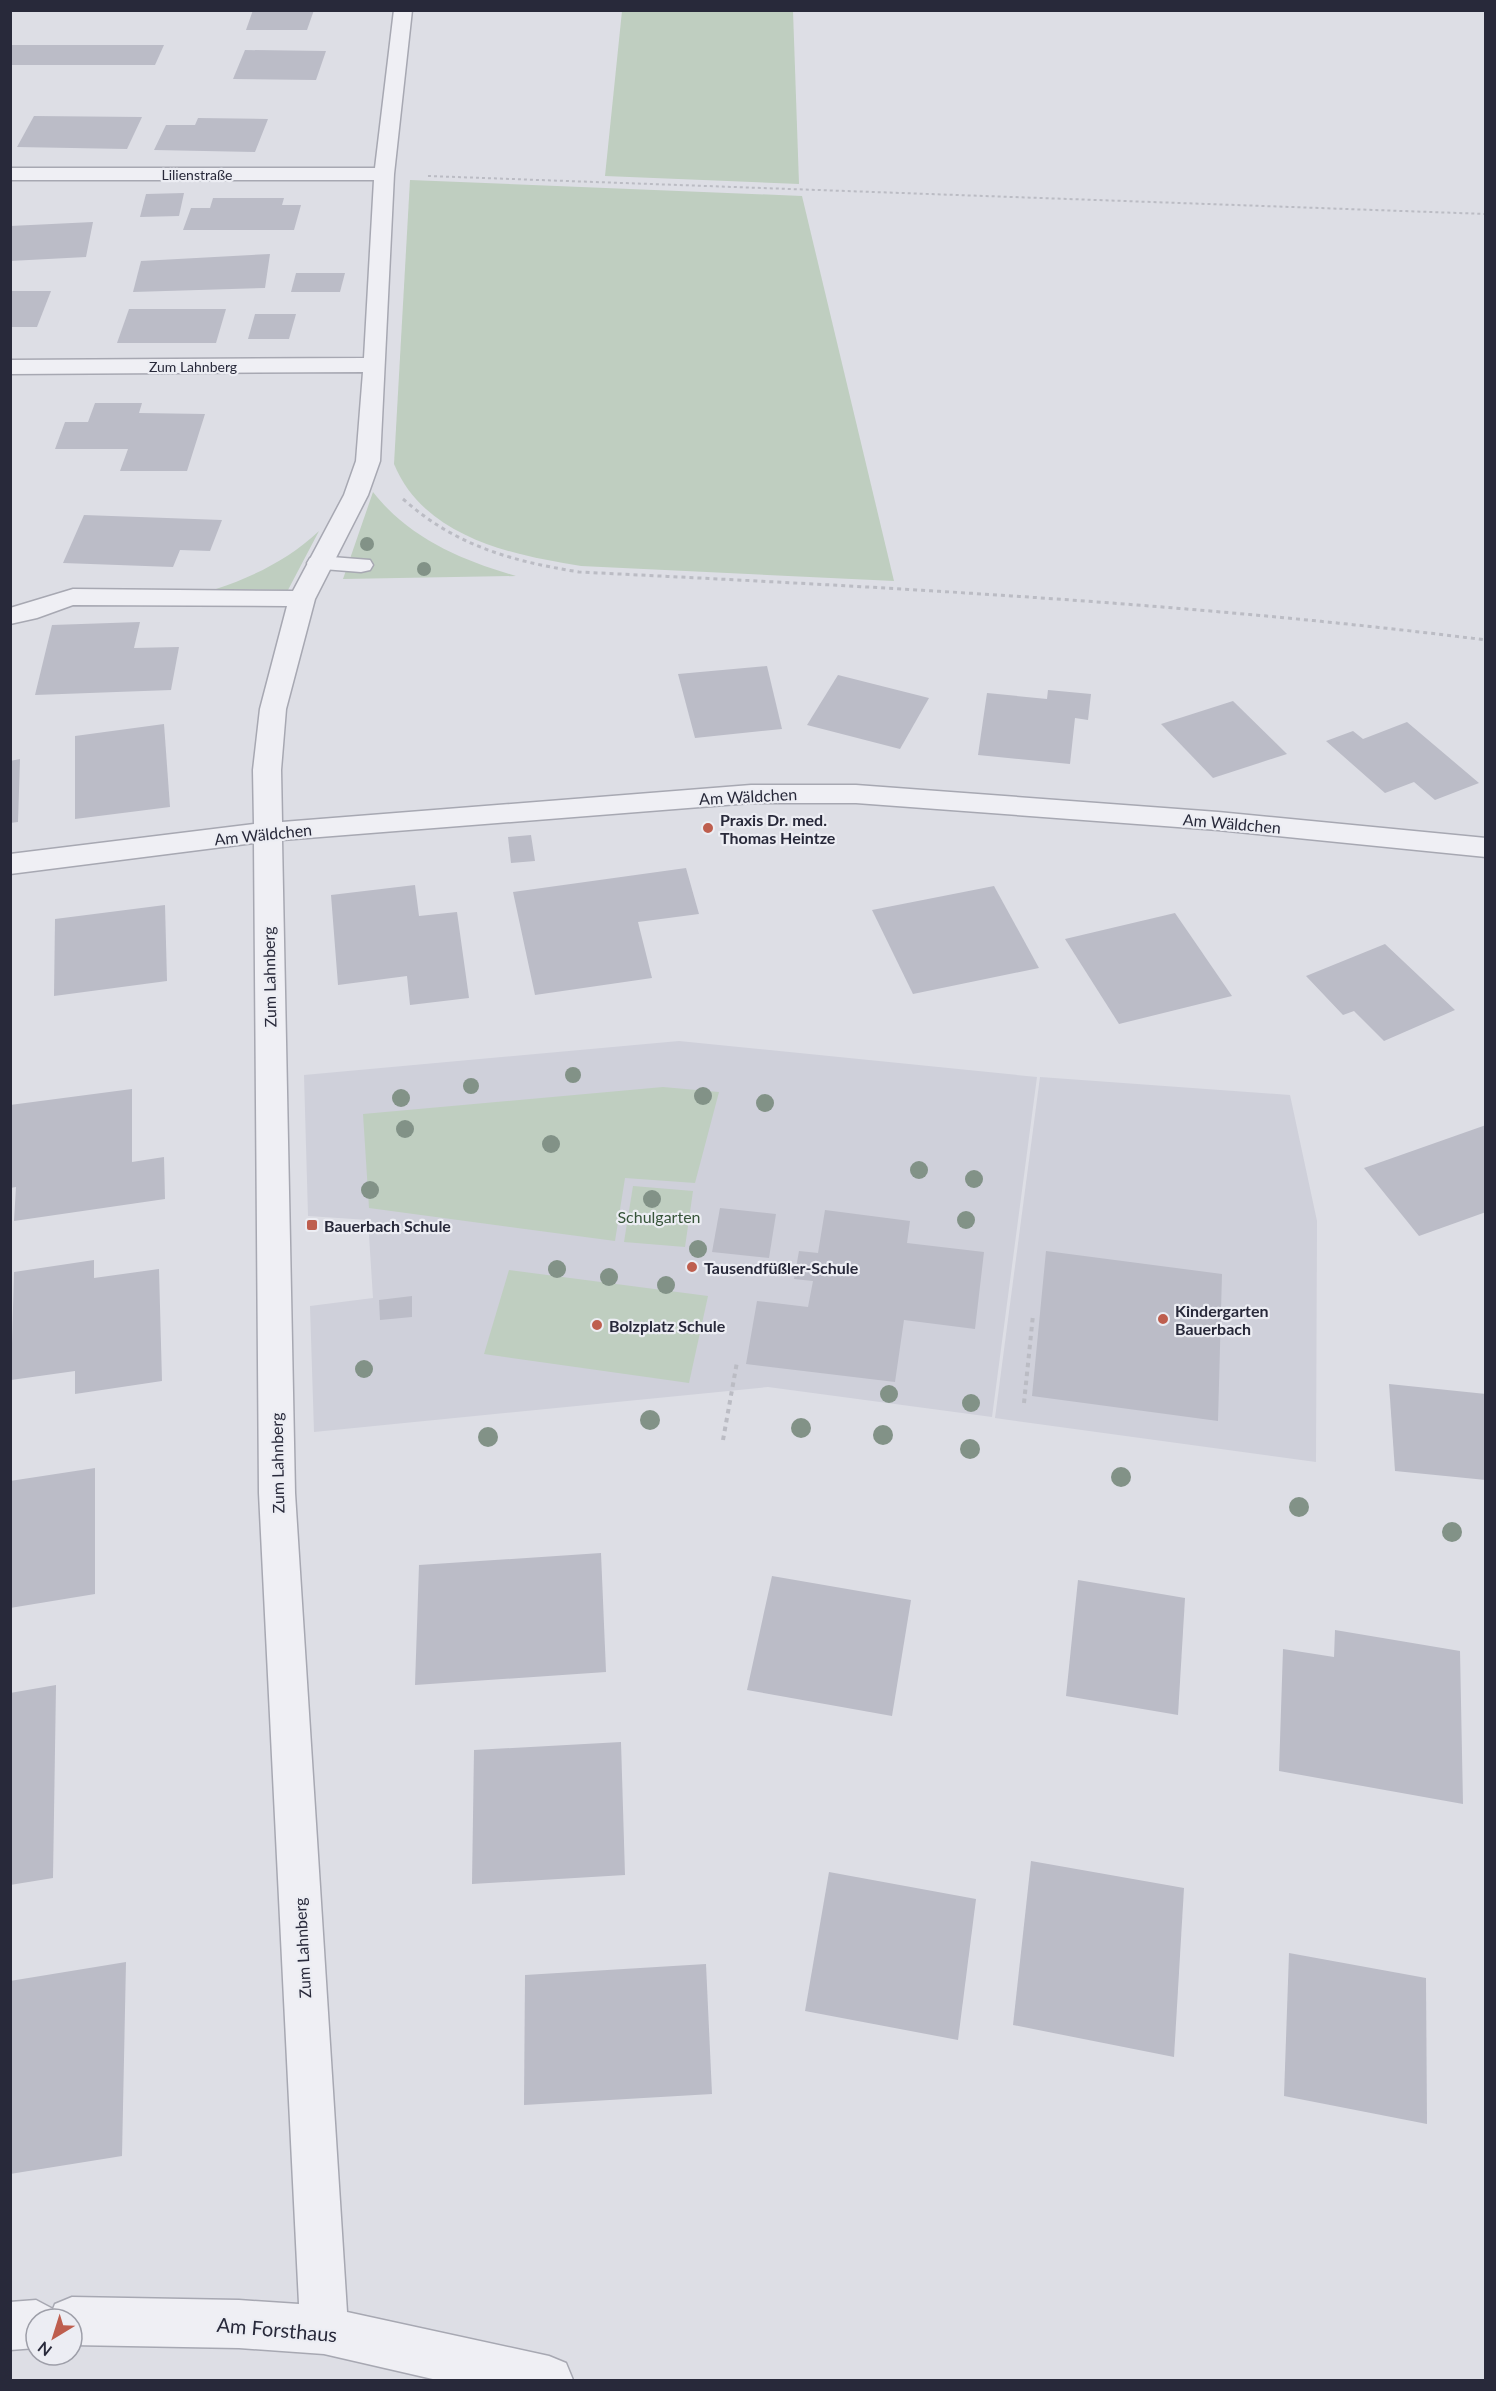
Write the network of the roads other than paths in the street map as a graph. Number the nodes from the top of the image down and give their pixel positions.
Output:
1 (403, 10) edge
2 (10, 174) edge
3 (384, 174) junction
4 (375, 365) junction
5 (10, 367) edge
6 (319, 563) junction
7 (361, 565) dead end
8 (302, 599) junction
9 (10, 616) edge
10 (267, 832) junction
11 (1485, 848) edge
12 (10, 864) edge
13 (84, 2321) edge
14 (324, 2330) junction
15 (549, 2380) edge

1 - 3 street, Zum Lahnberg
2 - 3 street, Lilienstraße
3 - 4 street, Zum Lahnberg
4 - 5 street, Zum Lahnberg
4 - 6 street, Zum Lahnberg
6 - 7 street
6 - 8 street, Zum Lahnberg
8 - 9 street
8 - 10 street, Zum Lahnberg
10 - 11 street, Am Wäldchen
10 - 12 street, Am Wäldchen
10 - 14 street, Zum Lahnberg
13 - 14 street, Am Forsthaus
14 - 15 street, Am Forsthaus

